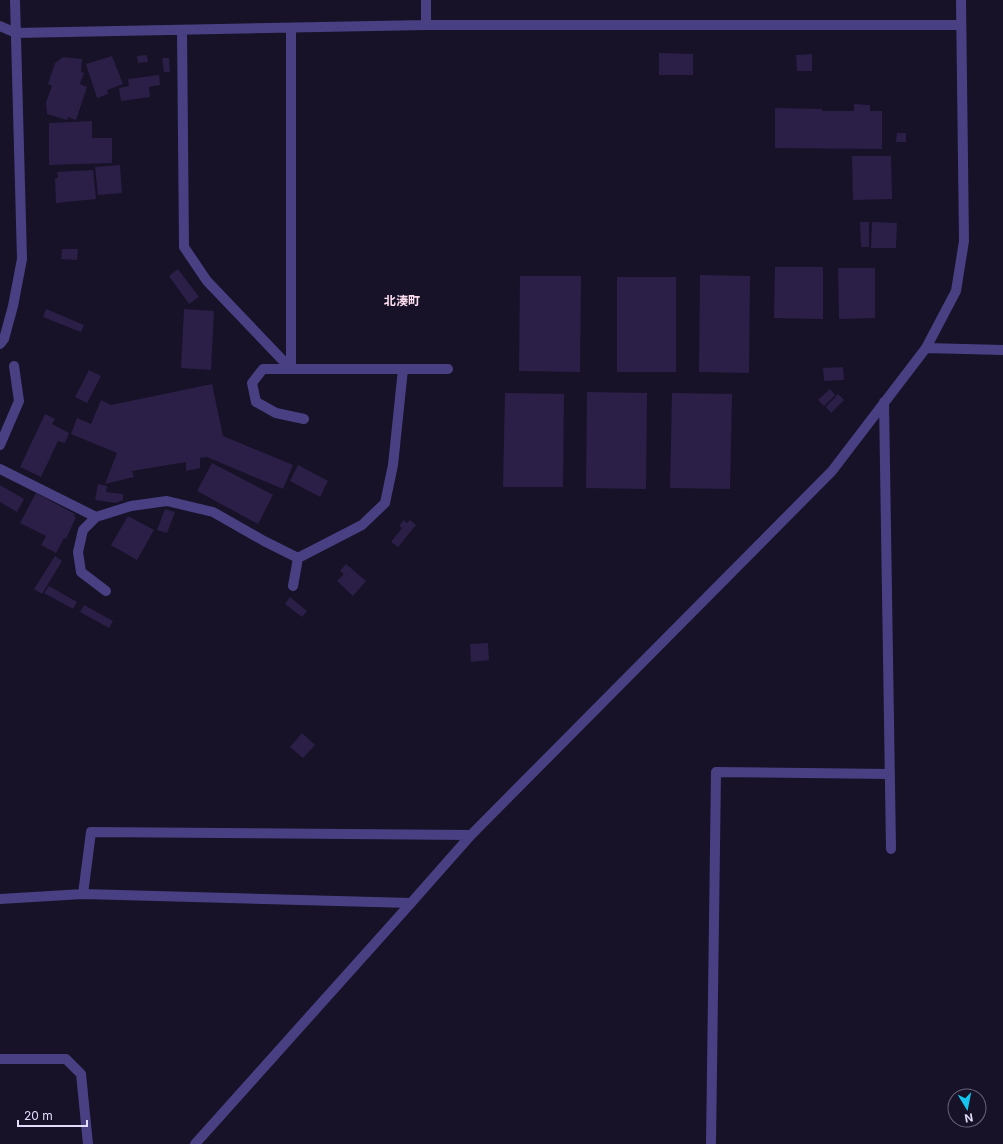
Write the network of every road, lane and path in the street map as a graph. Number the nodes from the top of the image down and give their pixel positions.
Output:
1 (15, 0) edge
2 (426, 0) edge
3 (961, 0) edge
4 (426, 25) junction
5 (961, 25) junction
6 (0, 26) edge
7 (292, 28) junction
8 (182, 30) junction
9 (16, 33) junction
10 (0, 344) edge
11 (926, 348) junction
12 (1003, 350) edge
13 (14, 366) dead end
14 (291, 369) junction
15 (403, 369) junction
16 (448, 369) dead end
17 (884, 402) junction
18 (304, 420) dead end
19 (0, 445) edge
20 (0, 469) edge
21 (96, 517) junction
22 (298, 558) junction
23 (293, 586) dead end
24 (106, 591) dead end
25 (890, 774) junction
26 (471, 834) junction
27 (891, 849) dead end
28 (83, 894) junction
29 (0, 899) edge
30 (411, 903) junction
31 (0, 1059) edge
32 (88, 1144) edge
33 (195, 1144) edge
34 (711, 1144) edge

1 - 9 street
2 - 4 street
3 - 5 street
4 - 5 street
4 - 7 street
5 - 11 street
6 - 9 street
7 - 8 street
7 - 14 street
8 - 9 street
8 - 14 street
9 - 10 street
11 - 12 street
11 - 17 street
13 - 19 street
14 - 15 street
14 - 18 street
15 - 16 street
15 - 22 street
17 - 25 street
17 - 26 street
20 - 21 street
21 - 22 street
21 - 24 street
22 - 23 street
25 - 27 street
25 - 34 street
26 - 28 street
26 - 30 street
28 - 29 street
28 - 30 street
30 - 33 street
31 - 32 street

